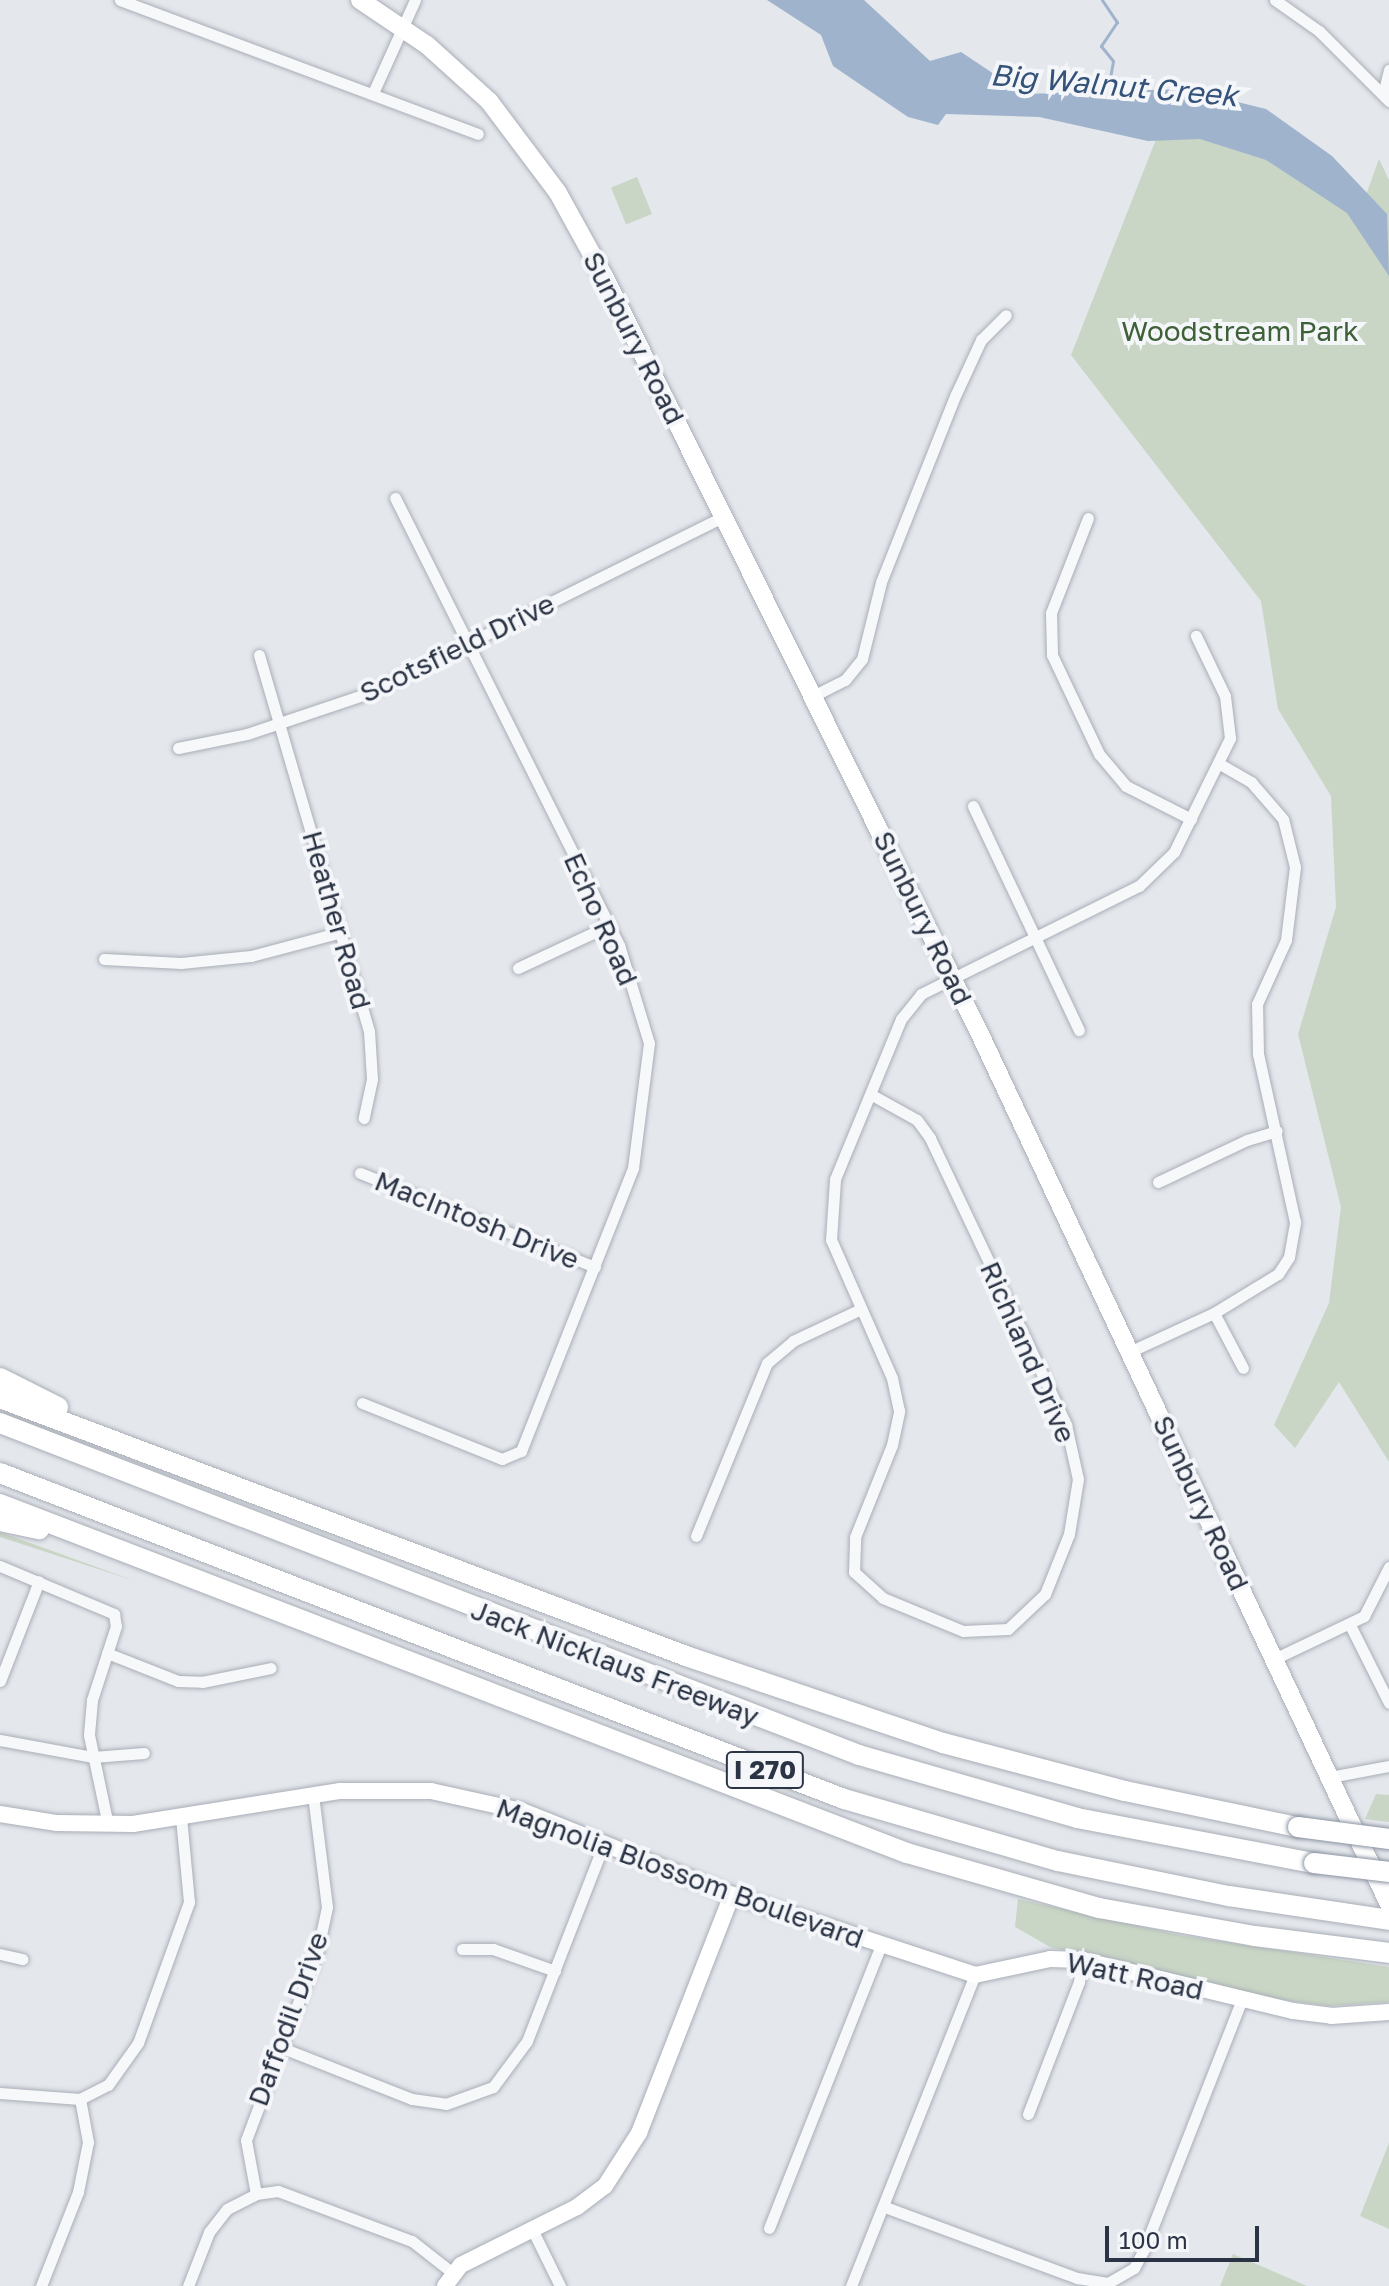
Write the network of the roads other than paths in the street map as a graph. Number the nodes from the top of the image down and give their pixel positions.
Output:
1 (120, 0) edge
2 (360, 0) edge
3 (415, 0) edge
4 (1275, 0) edge
5 (405, 28) junction
6 (1389, 70) edge
7 (373, 93) junction
8 (1386, 97) edge
9 (478, 134) dead end
10 (1006, 315) dead end
11 (395, 498) dead end
12 (725, 516) junction
13 (1088, 518) dead end
14 (1196, 636) dead end
15 (468, 643) junction
16 (259, 655) dead end
17 (815, 695) junction
18 (279, 724) junction
19 (178, 748) dead end
20 (1221, 765) junction
21 (973, 806) dead end
22 (1191, 819) junction
23 (608, 926) junction
24 (341, 932) junction
25 (1035, 938) junction
26 (104, 959) dead end
27 (518, 968) dead end
28 (951, 978) junction
29 (1079, 1030) dead end
30 (872, 1095) junction
31 (364, 1118) dead end
32 (1277, 1131) junction
33 (360, 1173) dead end
34 (1158, 1182) dead end
35 (595, 1267) junction
36 (859, 1310) junction
37 (1214, 1313) junction
38 (1129, 1352) junction
39 (1243, 1368) dead end
40 (0, 1378) edge
41 (0, 1398) edge
42 (362, 1403) dead end
43 (0, 1423) edge
44 (0, 1473) edge
45 (0, 1504) edge
46 (289, 1506) junction
47 (0, 1521) edge
48 (67, 1532) junction
49 (696, 1536) dead end
50 (0, 1566) edge
51 (1389, 1567) edge
52 (39, 1581) junction
53 (1350, 1625) junction
54 (107, 1653) junction
55 (1274, 1659) junction
56 (271, 1668) dead end
57 (0, 1681) edge
58 (1389, 1703) edge
59 (0, 1740) edge
60 (144, 1753) dead end
61 (93, 1757) junction
62 (1389, 1766) edge
63 (1330, 1777) junction
64 (313, 1795) junction
65 (0, 1814) edge
66 (181, 1818) junction
67 (108, 1825) junction
68 (1389, 1839) edge
69 (604, 1843) junction
70 (1389, 1872) edge
71 (732, 1895) junction
72 (1389, 1904) edge
73 (1389, 1920) edge
74 (881, 1945) junction
75 (462, 1949) dead end
76 (1389, 1953) edge
77 (0, 1954) edge
78 (22, 1959) dead end
79 (1082, 1960) junction
80 (555, 1971) junction
81 (975, 1975) junction
82 (1242, 1999) junction
83 (1389, 2012) edge
84 (280, 2047) junction
85 (0, 2093) edge
86 (80, 2099) junction
87 (1028, 2114) dead end
88 (256, 2194) junction
89 (885, 2207) junction
90 (769, 2228) dead end
91 (532, 2229) junction
92 (449, 2280) edge
93 (1108, 2285) edge
94 (41, 2286) edge
95 (188, 2286) edge
96 (560, 2286) edge
97 (851, 2286) edge

1 - 7 street
2 - 5 main road, Sunbury Road
3 - 5 street
4 - 8 street
5 - 7 street
5 - 12 main road, Sunbury Road
6 - 8 street
7 - 9 street
10 - 17 street
11 - 15 street, Echo Road
12 - 15 street, Scotsfield Drive
12 - 17 main road, Sunbury Road
13 - 22 street
14 - 20 street
15 - 18 street, Scotsfield Drive
15 - 23 street, Echo Road
16 - 18 street, Heather Road
17 - 28 main road, Sunbury Road
18 - 19 street, Scotsfield Drive
18 - 24 street, Heather Road
20 - 22 street
20 - 32 street
21 - 25 street
22 - 25 street
23 - 27 street
23 - 35 street, Echo Road
24 - 26 street
24 - 31 street, Heather Road
25 - 28 street
25 - 29 street
28 - 30 street
28 - 38 main road, Sunbury Road
30 - 36 street
30 - 36 street, Richland Drive
32 - 34 street
32 - 37 street
33 - 35 street, MacIntosh Drive
35 - 42 street, Echo Road
36 - 49 street
37 - 38 street
37 - 39 street
38 - 55 main road, Sunbury Road
40 - 46 highway
41 - 46 highway
43 - 70 highway, Jack Nicklaus Freeway / I 270, bridge
44 - 73 highway, Jack Nicklaus Freeway / I 270
45 - 48 highway
46 - 68 highway, bridge
47 - 48 highway
48 - 76 highway
50 - 52 street
51 - 53 street
52 - 54 street
52 - 57 street
53 - 55 street
53 - 58 street
54 - 56 street
54 - 61 street
55 - 63 main road, Sunbury Road
59 - 61 street
60 - 61 street
61 - 67 street
62 - 63 street
63 - 72 main road, Sunbury Road
64 - 66 street, Magnolia Blossom Boulevard
64 - 69 street, Magnolia Blossom Boulevard
64 - 84 street, Daffodil Drive
65 - 67 street, Magnolia Blossom Boulevard
66 - 67 street, Magnolia Blossom Boulevard
66 - 86 street
69 - 71 street, Magnolia Blossom Boulevard
69 - 80 street
71 - 74 street, Magnolia Blossom Boulevard
71 - 91 street
74 - 81 street, Magnolia Blossom Boulevard
74 - 90 street
75 - 80 street
77 - 78 street
79 - 81 street, Watt Road
79 - 82 street, Watt Road
79 - 87 street
80 - 84 street
81 - 89 street
82 - 83 street, Watt Road
82 - 93 street
84 - 88 street, Daffodil Drive
85 - 86 street
86 - 94 street
88 - 92 street
88 - 95 street
89 - 93 street
89 - 97 street
91 - 92 street
91 - 96 street

